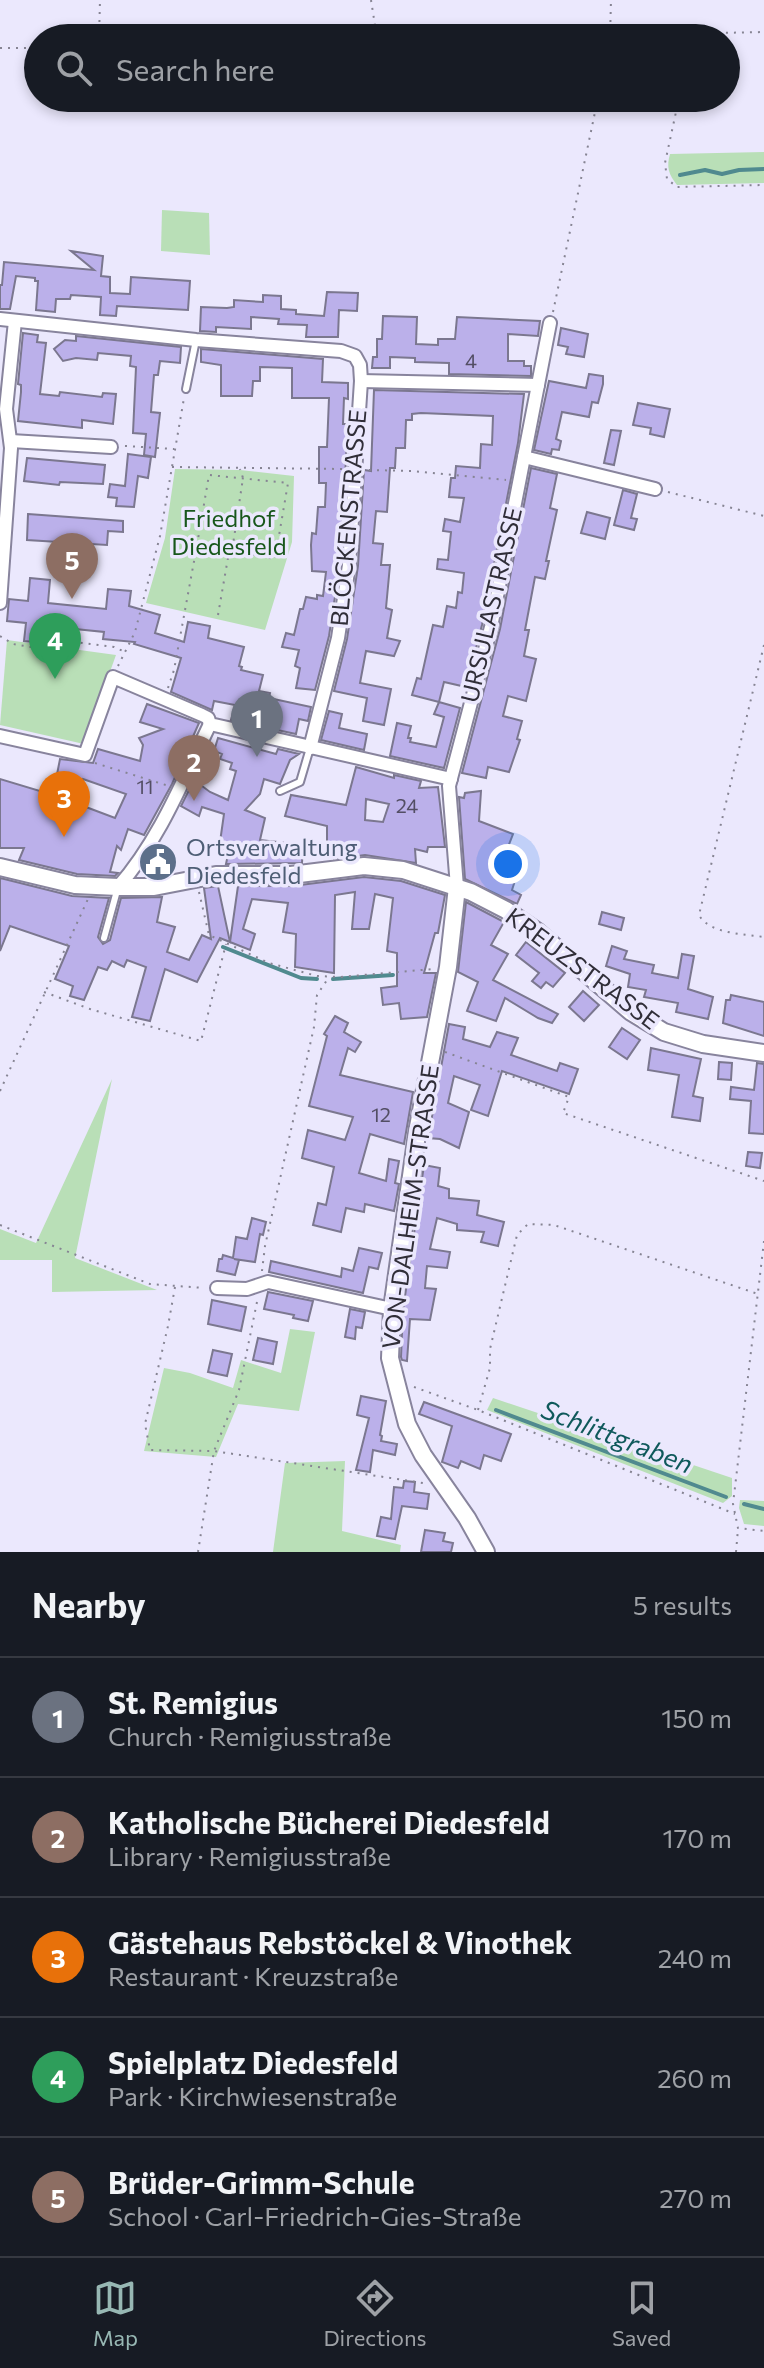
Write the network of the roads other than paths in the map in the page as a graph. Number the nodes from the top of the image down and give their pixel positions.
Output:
1 (0, 319) edge
2 (15, 321) junction
3 (550, 323) road end
4 (196, 340) junction
5 (361, 381) junction
6 (538, 385) junction
7 (186, 389) road end
8 (11, 441) junction
9 (111, 447) road end
10 (524, 457) junction
11 (655, 489) road end
12 (0, 603) edge
13 (210, 724) junction
14 (0, 736) edge
15 (310, 748) junction
16 (451, 779) junction
17 (280, 791) dead end
18 (0, 867) edge
19 (118, 887) junction
20 (457, 887) junction
21 (104, 938) dead end
22 (764, 1053) edge
23 (217, 1288) road end
24 (392, 1309) junction
25 (486, 1552) edge

1 - 2 street
2 - 4 street
2 - 8 street
3 - 6 street, URSULASTRASSE
4 - 5 street
4 - 7 lane
5 - 6 street
5 - 15 street, BLÖCKENSTRASSE
6 - 10 street, URSULASTRASSE
8 - 9 street
8 - 12 street
10 - 11 street
10 - 16 street, URSULASTRASSE
13 - 14 street
13 - 15 street
13 - 19 street
15 - 16 street
15 - 17 lane
16 - 20 street, URSULASTRASSE
18 - 19 street, KREUZSTRASSE
19 - 20 street, KREUZSTRASSE
19 - 21 lane
20 - 22 street, KREUZSTRASSE
20 - 24 street, VON-DALHEIM-STRASSE
23 - 24 street
24 - 25 street, VON-DALHEIM-STRASSE

